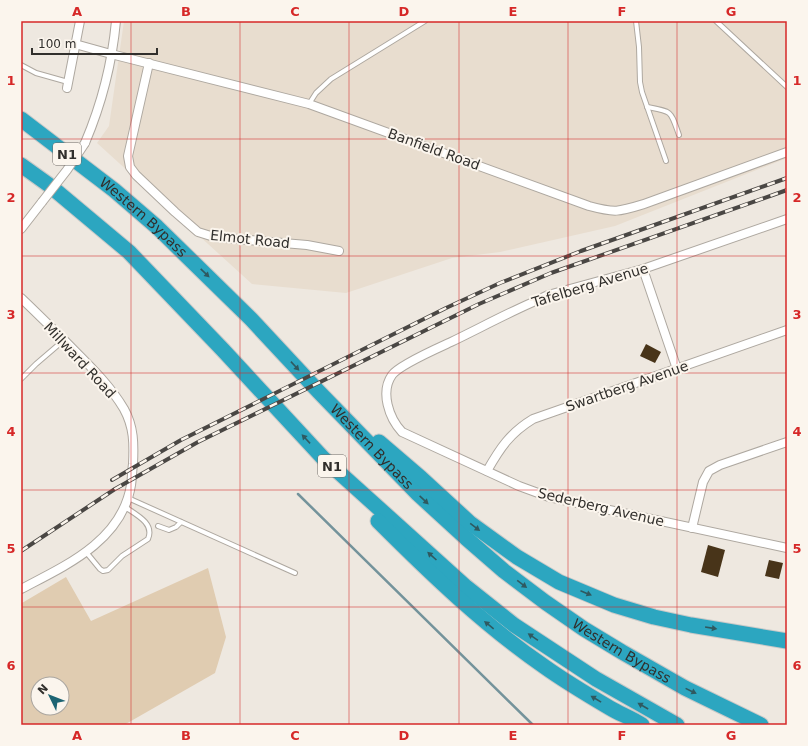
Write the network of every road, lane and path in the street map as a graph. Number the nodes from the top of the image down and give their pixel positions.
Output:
1 (80, 21) edge
2 (123, 21) edge
3 (425, 21) edge
4 (636, 21) edge
5 (716, 21) edge
6 (116, 24) edge
7 (75, 44) junction
8 (111, 54) junction
9 (149, 62) junction
10 (21, 65) edge
11 (67, 85) joint
12 (787, 87) edge
13 (309, 104) junction
14 (647, 107) junction
15 (21, 119) edge
16 (679, 135) dead end
17 (787, 152) edge
18 (666, 161) dead end
19 (21, 165) edge
20 (787, 219) edge
21 (21, 229) edge
22 (339, 251) dead end
23 (643, 270) junction
24 (21, 298) edge
25 (787, 330) edge
26 (64, 340) junction
27 (677, 369) junction
28 (21, 379) edge
29 (319, 392) junction
30 (389, 411) joint
31 (787, 442) edge
32 (323, 458) junction
33 (487, 471) junction
34 (127, 498) junction
35 (124, 507) junction
36 (181, 522) junction
37 (158, 526) dead end
38 (692, 528) junction
39 (787, 548) edge
40 (86, 552) junction
41 (295, 572) dead end
42 (21, 589) edge
43 (787, 641) edge
44 (642, 725) edge
45 (677, 725) edge
46 (761, 725) edge

1 - 7 street
2 - 6 street
3 - 13 lane
4 - 14 lane
5 - 12 lane
6 - 8 street
7 - 8 street, Banfield Road
7 - 11 street
8 - 9 street, Banfield Road
8 - 21 street, bridge
9 - 13 street, Banfield Road
9 - 22 street, Elmot Road
10 - 11 lane
13 - 17 street, Banfield Road
14 - 16 lane
14 - 18 lane
15 -> 29 highway, Western Bypass / N1
32 -> 19 highway, N1
20 - 23 street, Tafelberg Avenue
23 - 27 street
23 - 30 street, Tafelberg Avenue
24 - 26 street, Millward Road
25 - 27 street, Swartberg Avenue
26 - 28 lane
26 - 34 street, Millward Road
27 - 33 street, Swartberg Avenue
29 -> 43 highway
29 -> 46 highway, Western Bypass / N1
30 - 33 street, Sederberg Avenue
31 - 38 street
44 -> 32 highway
45 -> 32 highway, N1
33 - 38 street, Sederberg Avenue
34 - 35 street, Millward Road
34 - 36 lane
35 - 40 street, Millward Road
35 - 40 lane
36 - 37 lane
36 - 41 lane
38 - 39 street, Sederberg Avenue
40 - 42 street, Millward Road

